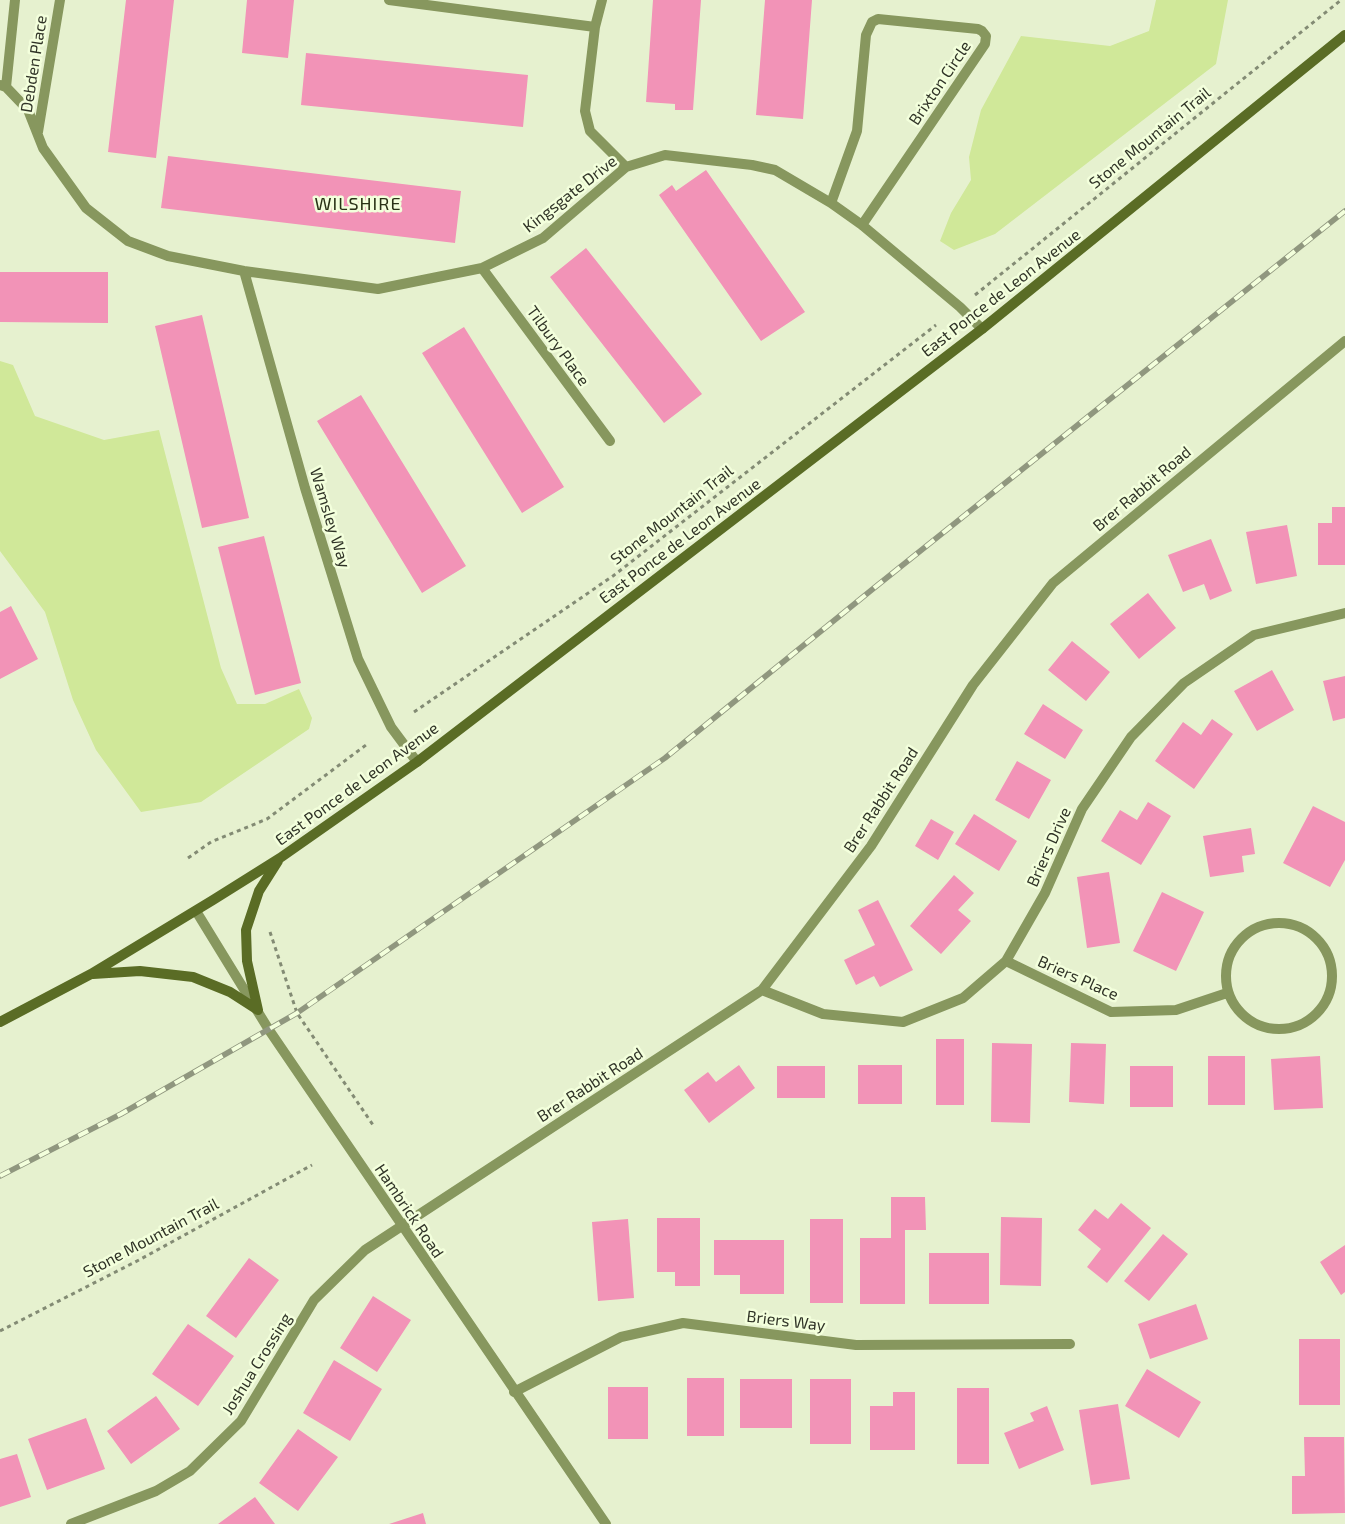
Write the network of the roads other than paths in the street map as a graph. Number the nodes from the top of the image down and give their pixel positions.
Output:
1 (15, 0) edge
2 (60, 0) edge
3 (389, 0) edge
4 (602, 0) edge
5 (595, 27) junction
6 (1345, 35) edge
7 (3, 86) edge
8 (38, 133) junction
9 (626, 167) junction
10 (831, 203) junction
11 (862, 225) junction
12 (482, 268) junction
13 (244, 272) junction
14 (982, 329) junction
15 (1345, 341) edge
16 (610, 441) dead end
17 (1345, 614) edge
18 (417, 762) junction
19 (280, 858) junction
20 (196, 911) junction
21 (1006, 961) junction
22 (92, 974) junction
23 (762, 990) junction
24 (1227, 992) junction
25 (258, 1010) junction
26 (0, 1022) edge
27 (401, 1226) junction
28 (1070, 1344) dead end
29 (514, 1392) junction
30 (71, 1524) edge
31 (606, 1524) edge

1 - 7 street, Debden Place
2 - 8 street, Debden Place
3 - 5 street
4 - 5 street
5 - 9 street
6 - 14 main road, East Ponce de Leon Avenue
7 - 8 street, Kingsgate Drive
8 - 13 street, Kingsgate Drive
9 - 10 street, Kingsgate Drive
9 - 12 street, Kingsgate Drive
10 - 11 street, Kingsgate Drive
10 - 11 street, Brixton Circle
11 - 14 street, Kingsgate Drive
12 - 13 street, Kingsgate Drive
12 - 16 street, Tilbury Place
13 - 18 street, Wamsley Way
14 - 18 main road, East Ponce de Leon Avenue
15 - 23 street, Brer Rabbit Road
17 - 21 street, Briers Drive
18 - 19 main road, East Ponce de Leon Avenue
19 - 20 main road, East Ponce de Leon Avenue
19 - 25 main road
20 - 22 main road, East Ponce de Leon Avenue
20 - 25 street, Hambrick Road
21 - 23 street, Briers Drive
21 - 24 street, Briers Place
22 - 25 main road
22 - 26 main road, East Ponce de Leon Avenue
23 - 27 street, Brer Rabbit Road
24 - 24 street
25 - 27 street, Hambrick Road
27 - 29 street, Hambrick Road
27 - 30 street, Joshua Crossing
28 - 29 street, Briers Way
29 - 31 street, Hambrick Road

